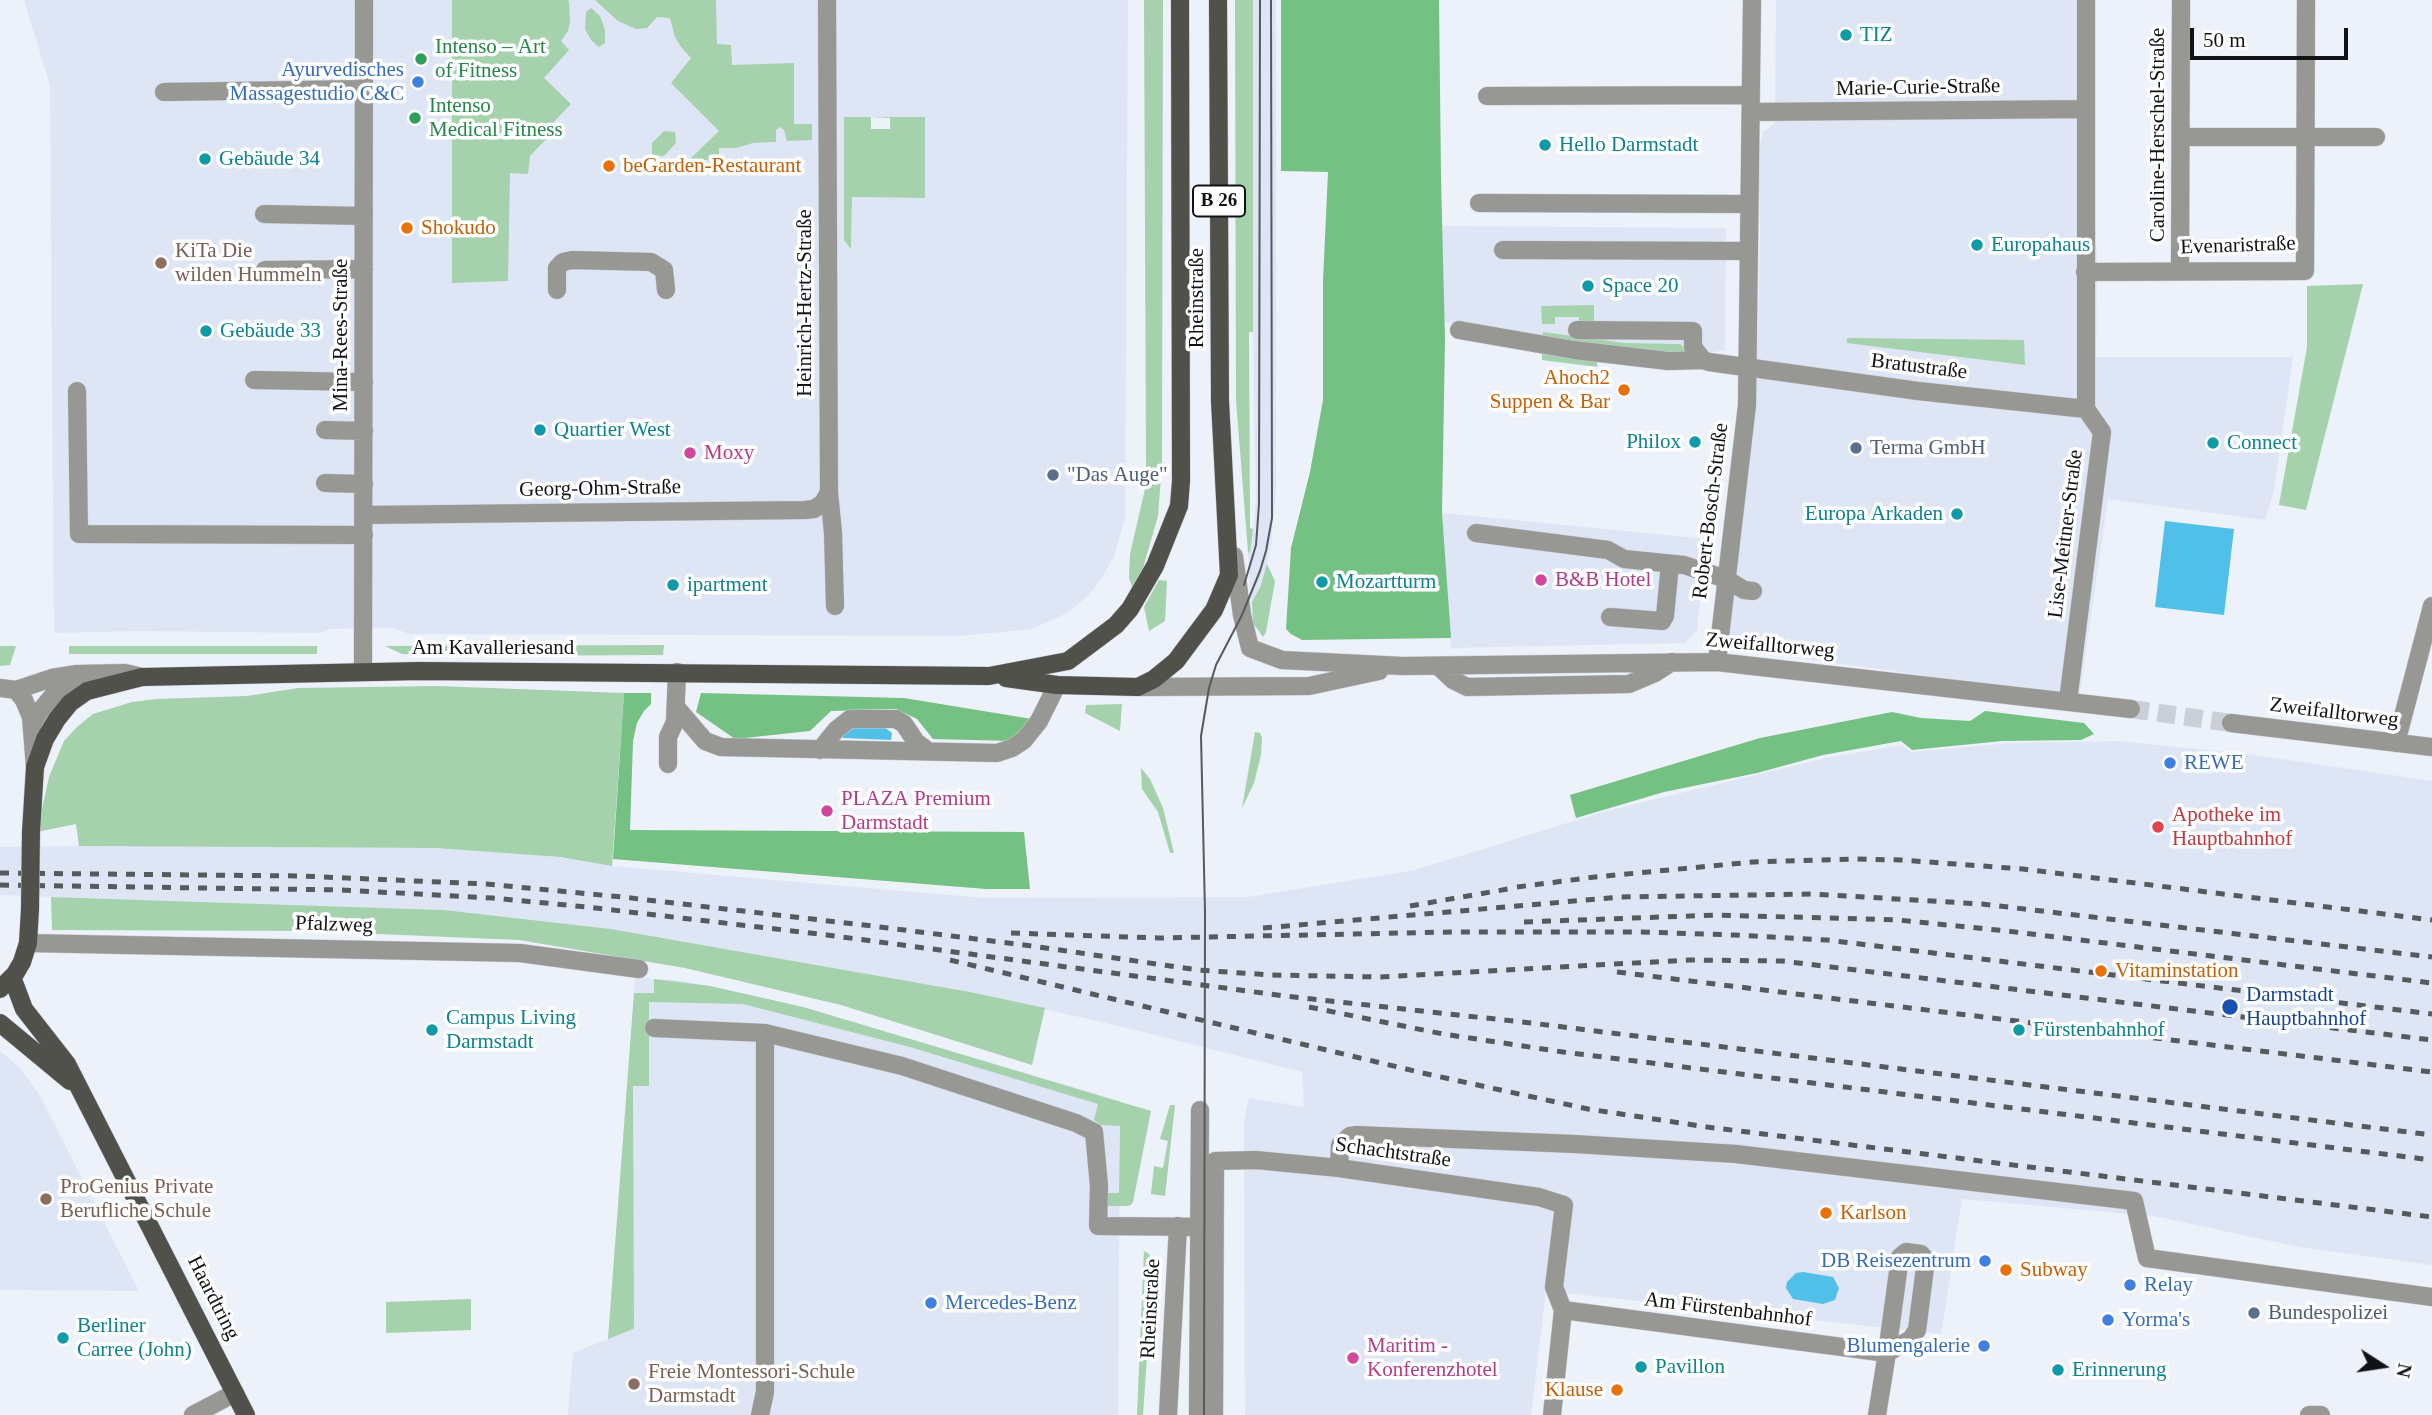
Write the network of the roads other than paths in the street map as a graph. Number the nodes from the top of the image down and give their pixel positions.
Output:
1 (364, 0) edge
2 (827, 0) edge
3 (1180, 0) edge
4 (1218, 0) edge
5 (1752, 0) edge
6 (2087, 0) edge
7 (2181, 0) edge
8 (2306, 0) edge
9 (364, 89) junction
10 (164, 92) dead end
11 (1487, 96) dead end
12 (1751, 104) junction
13 (2086, 109) junction
14 (2181, 137) junction
15 (2306, 137) junction
16 (2376, 137) dead end
17 (1479, 203) dead end
18 (1748, 204) junction
19 (264, 214) dead end
20 (364, 216) junction
21 (1503, 250) dead end
22 (1748, 251) junction
23 (364, 269) junction
24 (265, 270) dead end
25 (2180, 271) junction
26 (2085, 272) junction
27 (557, 290) dead end
28 (666, 290) dead end
29 (1459, 330) dead end
30 (1577, 330) dead end
31 (1703, 360) junction
32 (1748, 366) junction
33 (254, 380) dead end
34 (364, 382) junction
35 (77, 391) dead end
36 (2086, 409) junction
37 (325, 430) dead end
38 (364, 431) junction
39 (325, 483) dead end
40 (364, 484) junction
41 (829, 492) junction
42 (1179, 506) joint
43 (1225, 512) junction
44 (364, 515) junction
45 (1476, 533) dead end
46 (364, 535) junction
47 (1670, 564) junction
48 (1726, 579) junction
49 (1753, 591) dead end
50 (835, 606) dead end
51 (2432, 606) edge
52 (1611, 617) dead end
53 (1272, 657) joint
54 (1717, 662) junction
55 (1403, 666) junction
56 (363, 671) junction
57 (677, 672) junction
58 (989, 676) junction
59 (142, 677) junction
60 (1057, 685) junction
61 (1138, 687) junction
62 (1174, 687) joint
63 (8, 689) edge
64 (2068, 701) junction
65 (676, 707) junction
66 (2131, 709) tunnel mouth
67 (2231, 723) tunnel mouth
68 (32, 725) junction
69 (2396, 743) junction
70 (2432, 747) edge
71 (820, 750) junction
72 (928, 751) junction
73 (668, 764) dead end
74 (35, 767) junction
75 (28, 943) junction
76 (639, 969) dead end
77 (6, 983) edge
78 (0, 1023) edge
79 (653, 1028) dead end
80 (765, 1033) junction
81 (81, 1090) junction
82 (1200, 1110) dead end
83 (1339, 1168) junction
84 (1178, 1226) junction
85 (1207, 1227) junction
86 (2432, 1297) edge
87 (1563, 1310) junction
88 (1887, 1353) junction
89 (235, 1392) junction
90 (192, 1415) edge
91 (246, 1415) edge
92 (760, 1415) edge
93 (1168, 1415) edge
94 (1198, 1415) edge
95 (1214, 1415) edge
96 (1552, 1415) edge
97 (1877, 1415) edge

1 - 9 street, Mina-Rees-Straße
2 - 41 street, Heinrich-Hertz-Straße
3 - 42 main road, Rheinstraße / B 26
4 - 43 main road, Rheinstraße / B 26
5 - 12 street, Robert-Bosch-Straße
6 - 13 street, Lise-Meitner-Straße
7 - 14 street, Caroline-Herschel-Straße
8 - 15 street, Evenaristraße
9 - 10 street
9 - 20 street, Mina-Rees-Straße
11 - 12 street, Marie-Curie-Straße
12 - 13 street, Marie-Curie-Straße
12 - 18 street, Robert-Bosch-Straße
13 - 26 street, Lise-Meitner-Straße
14 - 15 street
14 - 25 street, Caroline-Herschel-Straße
15 - 16 street
15 - 25 street, Evenaristraße
17 - 18 street
18 - 22 street, Robert-Bosch-Straße
19 - 20 street
20 - 23 street, Mina-Rees-Straße
21 - 22 street
22 - 32 street, Robert-Bosch-Straße
23 - 24 street
23 - 34 street, Mina-Rees-Straße
25 - 26 street, Evenaristraße
26 - 36 street, Lise-Meitner-Straße
27 - 28 street
29 - 31 street
30 - 31 street
31 - 32 street
32 - 36 street, Bratustraße
32 - 48 street, Robert-Bosch-Straße
33 - 34 street
34 - 38 street, Mina-Rees-Straße
35 - 46 street
36 - 64 street, Lise-Meitner-Straße
37 - 38 street
38 - 40 street, Mina-Rees-Straße
39 - 40 street
40 - 44 street, Mina-Rees-Straße
41 - 44 street, Georg-Ohm-Straße
41 - 50 street, Heinrich-Hertz-Straße
42 - 58 main road, Am Kavalleriesand
43 - 53 street, Rheinstraße
43 - 61 main road, Rheinstraße / B 26
44 - 46 street, Mina-Rees-Straße
45 - 47 street
46 - 56 street, Mina-Rees-Straße
47 - 48 street
47 - 52 street
48 - 49 street
48 - 54 street, Robert-Bosch-Straße
51 - 69 street
53 - 55 street, Zweifalltorweg
54 - 55 street, Zweifalltorweg
54 - 64 street, Zweifalltorweg
55 - 62 street, Zweifalltorweg
56 - 57 main road, Am Kavalleriesand
56 - 59 main road, Am Kavalleriesand
57 - 58 main road, Am Kavalleriesand
57 - 65 street
58 - 60 main road, Am Kavalleriesand
59 - 63 street, Am Kavalleriesand
59 - 68 street
59 - 74 main road
60 - 61 main road, Am Kavalleriesand
60 - 72 street
61 - 62 street, Am Kavalleriesand
63 - 68 street
64 - 66 street, Zweifalltorweg
65 - 71 street
65 - 73 street
67 - 69 street, Zweifalltorweg
68 - 74 street
69 - 70 street, Zweifalltorweg
71 - 72 street
71 - 72 street
74 - 75 main road, bridge
75 - 76 street, Pfalzweg
75 - 77 main road
77 - 81 main road, Haardtring
78 - 81 main road, Haardtring
79 - 80 street
80 - 84 street
80 - 92 street
81 - 89 main road, Haardtring
82 - 85 street
83 - 85 street, Schachtstraße
83 - 86 street
83 - 87 street, Schachtstraße
84 - 85 street
84 - 93 street, Rheinstraße
85 - 94 street
85 - 95 street
87 - 88 street, Am Fürstenbahnhof
87 - 96 street
88 - 88 street
88 - 97 street
89 - 90 street
89 - 91 main road, Haardtring

